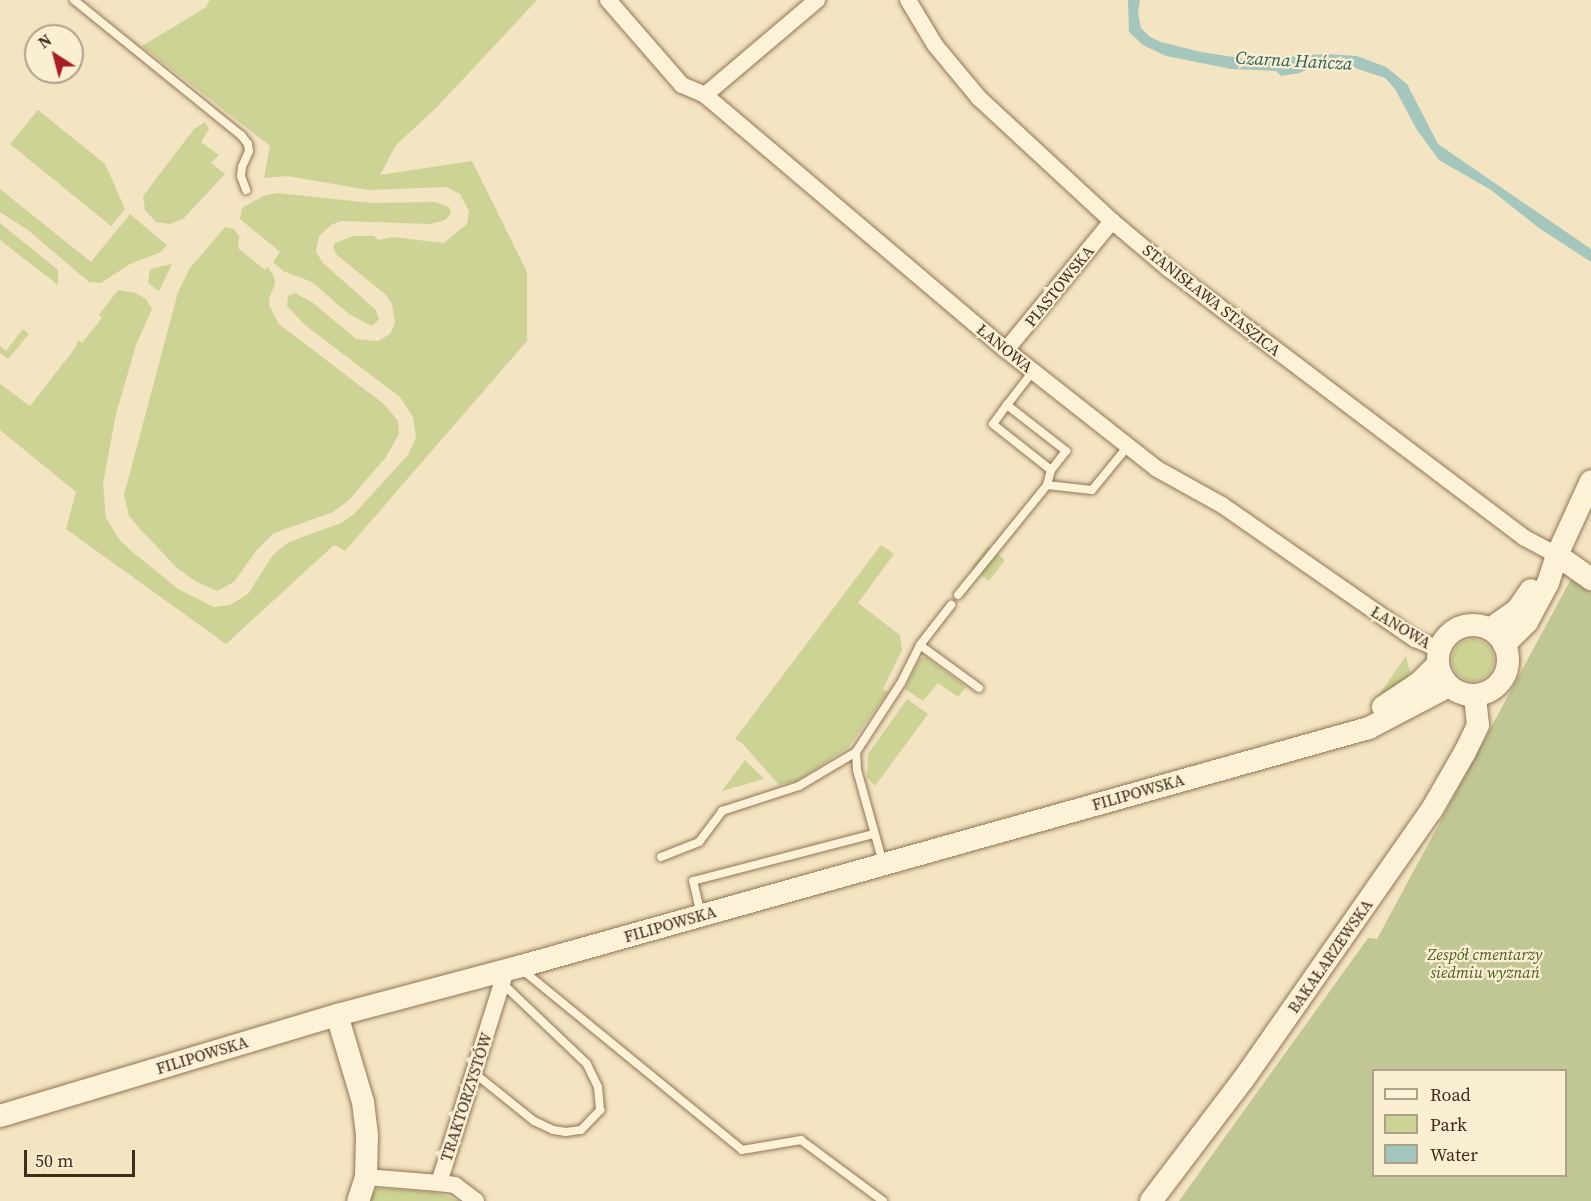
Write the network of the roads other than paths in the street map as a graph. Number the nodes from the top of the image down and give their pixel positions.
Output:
1 (74, 0) edge
2 (608, 0) edge
3 (817, 0) edge
4 (909, 0) edge
5 (705, 95) junction
6 (246, 190) dead end
7 (1112, 221) junction
8 (1006, 350) junction
9 (1033, 371) junction
10 (1007, 405) junction
11 (1128, 446) junction
12 (1051, 470) junction
13 (1591, 481) edge
14 (1047, 484) junction
15 (1557, 555) junction
16 (1591, 579) edge
17 (958, 595) dead end
18 (951, 605) dead end
19 (1497, 637) junction
20 (920, 645) junction
21 (1438, 657) junction
22 (1449, 686) junction
23 (979, 688) dead end
24 (1475, 695) junction
25 (1342, 735) junction
26 (856, 752) junction
27 (873, 834) junction
28 (661, 857) dead end
29 (883, 863) junction
30 (701, 915) junction
31 (509, 974) junction
32 (337, 1015) junction
33 (473, 1072) junction
34 (0, 1116) edge
35 (366, 1177) junction
36 (439, 1183) junction
37 (358, 1201) edge
38 (476, 1201) edge
39 (883, 1201) edge
40 (1151, 1201) edge

1 - 6 lane
2 - 5 street, ŁANOWA
3 - 5 street
4 - 7 street, STANISŁAWA STASZICA
5 - 8 street, ŁANOWA
7 - 8 street, PIASTOWSKA
7 - 15 street, STANISŁAWA STASZICA
8 - 9 street, ŁANOWA
9 - 10 lane
9 - 11 street, ŁANOWA
10 - 12 lane
10 - 12 lane
11 - 14 lane
11 - 21 street, ŁANOWA
12 - 14 lane
13 - 15 street
14 - 17 lane
15 - 16 street
15 - 19 street
18 - 20 lane
19 - 21 street
19 - 24 street
20 - 23 lane
20 - 26 lane
21 - 22 street
21 - 25 street, FILIPOWSKA
22 - 24 street
22 - 25 street, FILIPOWSKA
24 - 40 street, BAKAŁARZEWSKA
25 - 29 street, FILIPOWSKA
26 - 27 lane
26 - 28 lane
27 - 29 lane
27 - 30 lane
29 - 30 street, FILIPOWSKA
30 - 31 street, FILIPOWSKA
31 - 32 street, FILIPOWSKA
31 - 33 street, TRAKTORZYSTÓW
31 - 33 lane
31 - 39 lane
32 - 34 street, FILIPOWSKA
32 - 35 street
33 - 36 street, TRAKTORZYSTÓW
35 - 36 street
35 - 37 street
36 - 38 street, TRAKTORZYSTÓW

